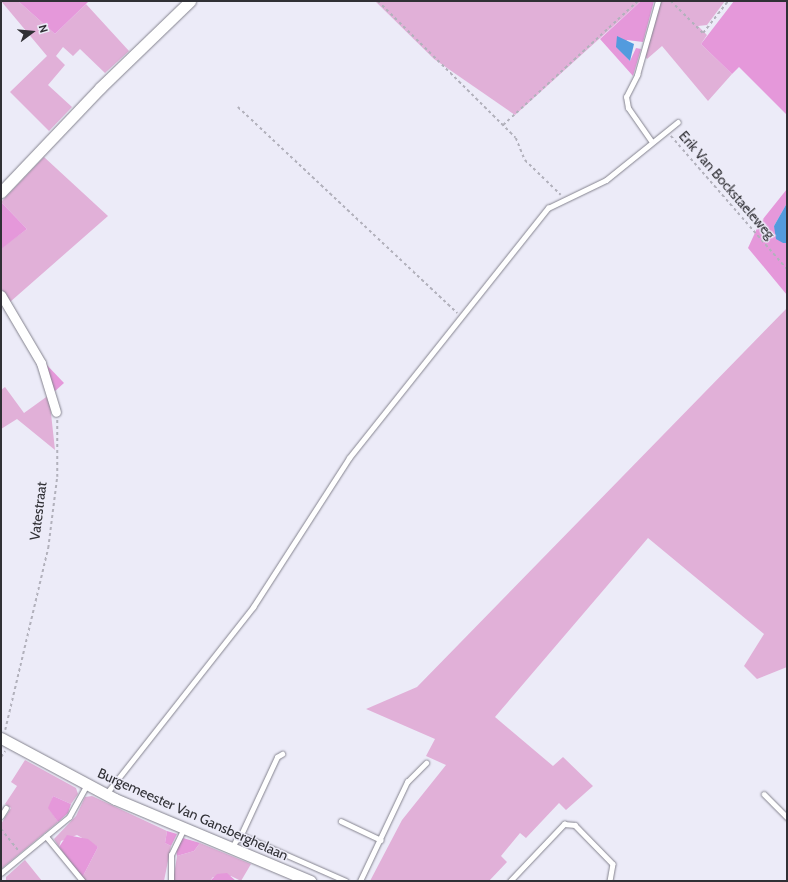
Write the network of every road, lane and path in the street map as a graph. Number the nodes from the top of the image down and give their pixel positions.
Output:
1 (190, 1) edge
2 (378, 1) edge
3 (638, 1) edge
4 (658, 1) edge
5 (671, 1) edge
6 (728, 1) edge
7 (238, 106) dead end
8 (678, 122) dead end
9 (503, 125) junction
10 (667, 132) junction
11 (651, 141) junction
12 (1, 192) edge
13 (565, 199) junction
14 (787, 269) edge
15 (1, 295) edge
16 (460, 317) junction
17 (56, 412) joint
18 (2, 738) edge
19 (282, 754) dead end
20 (426, 763) dead end
21 (87, 784) junction
22 (106, 794) junction
23 (764, 794) dead end
24 (6, 808) dead end
25 (1, 816) edge
26 (787, 817) edge
27 (341, 821) dead end
28 (184, 828) junction
29 (1, 829) edge
30 (46, 836) junction
31 (239, 839) junction
32 (381, 840) junction
33 (232, 849) junction
34 (23, 855) junction
35 (1, 873) edge
36 (83, 881) edge
37 (171, 881) edge
38 (310, 881) edge
39 (346, 881) edge
40 (360, 881) edge
41 (510, 881) edge
42 (610, 881) edge

1 - 12 street
2 - 9 path
3 - 9 path
4 - 11 lane
5 - 6 path
7 - 16 path
8 - 10 lane
9 - 13 path
10 - 11 lane
10 - 14 path, Erik Van Bockstaeleweg
11 - 13 lane
13 - 16 lane
15 - 17 street
16 - 22 lane
17 - 18 path, Vatestraat
18 - 21 street, Burgemeester Van Gansberghelaan
19 - 31 lane
20 - 32 lane
21 - 22 street, Burgemeester Van Gansberghelaan
21 - 30 lane
22 - 28 street, Burgemeester Van Gansberghelaan
23 - 26 lane
24 - 25 lane
27 - 32 lane
28 - 33 street, Burgemeester Van Gansberghelaan
28 - 37 lane
29 - 34 path
30 - 34 lane
30 - 36 lane
31 - 33 lane
31 - 39 lane
32 - 40 lane
33 - 38 street, Burgemeester Van Gansberghelaan
34 - 35 lane
41 - 42 lane

